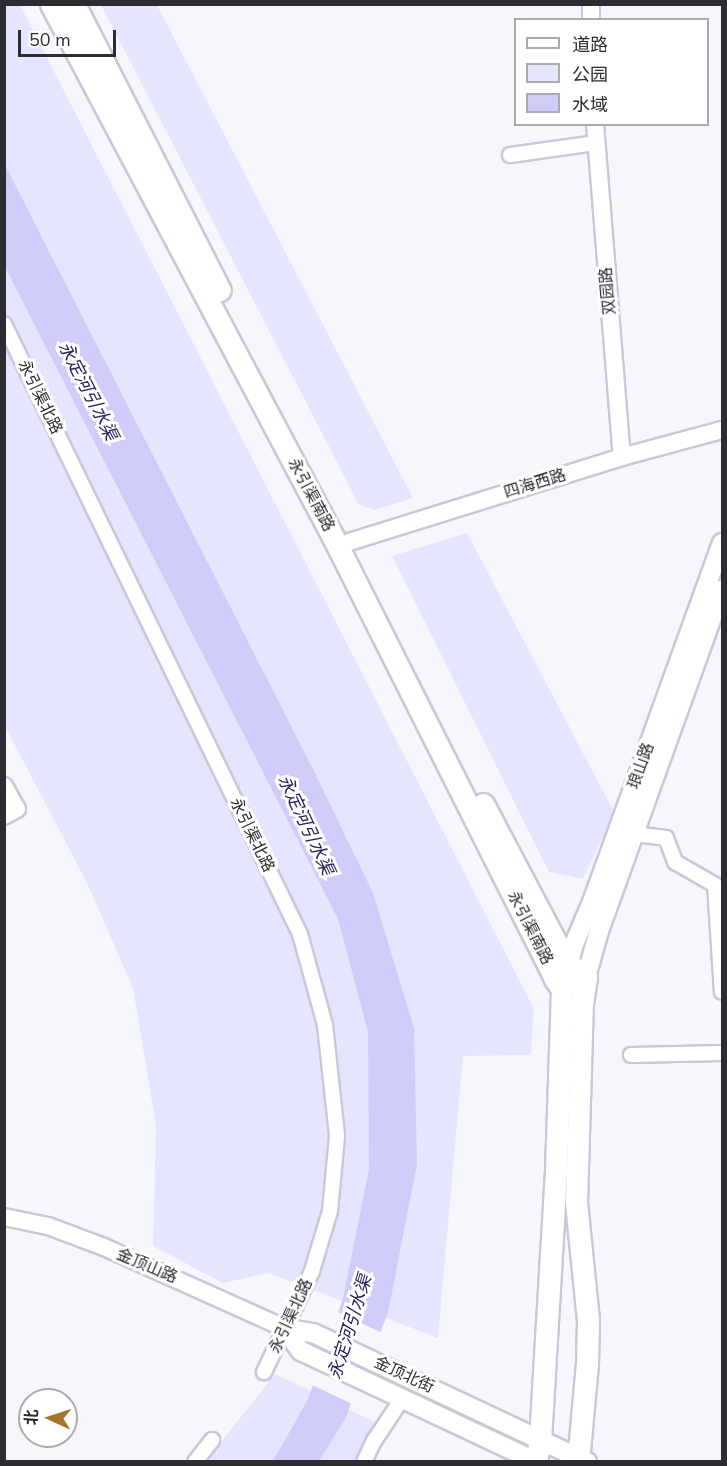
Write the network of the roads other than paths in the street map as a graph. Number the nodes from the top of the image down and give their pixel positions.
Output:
1 (51, 4) edge
2 (74, 4) edge
3 (595, 126) edge
4 (596, 143) junction
5 (510, 154) dead end
6 (4, 324) edge
7 (723, 430) edge
8 (622, 457) junction
9 (349, 542) junction
10 (723, 543) edge
11 (723, 590) edge
12 (4, 786) edge
13 (4, 816) edge
14 (634, 834) junction
15 (568, 963) junction
16 (586, 977) junction
17 (562, 989) junction
18 (723, 992) edge
19 (723, 1053) edge
20 (631, 1055) dead end
21 (4, 1217) edge
22 (284, 1328) junction
23 (264, 1372) dead end
24 (402, 1399) junction
25 (212, 1440) dead end
26 (540, 1440) junction
27 (582, 1460) edge
28 (195, 1461) edge
29 (364, 1461) edge
30 (536, 1461) edge

1 - 17 main road, 永引渠南路
2 - 9 main road, 永引渠南路
3 - 4 street, 双园路
4 - 5 street
4 - 8 street, 双园路
6 - 22 street, 永引渠北路
7 - 8 street, 四海西路
8 - 9 street, 四海西路
9 - 15 main road, 永引渠南路
10 - 15 main road, 琅山路
11 - 14 main road, 琅山路
12 - 13 street
14 - 16 main road, 琅山路
14 - 18 street
15 - 16 main road, 永引渠南路
15 - 17 main road, 琅山路
16 - 17 main road
16 - 27 main road
17 - 26 main road, 永引渠南路
19 - 20 street
21 - 22 street, 金顶山路
22 - 23 street, 永引渠北路
22 - 24 main road, 金顶北街
22 - 26 main road, 金顶北街
24 - 29 street
24 - 30 main road, 金顶北街
25 - 28 street
26 - 27 main road, 金顶北街
26 - 30 main road, 永引渠南路

